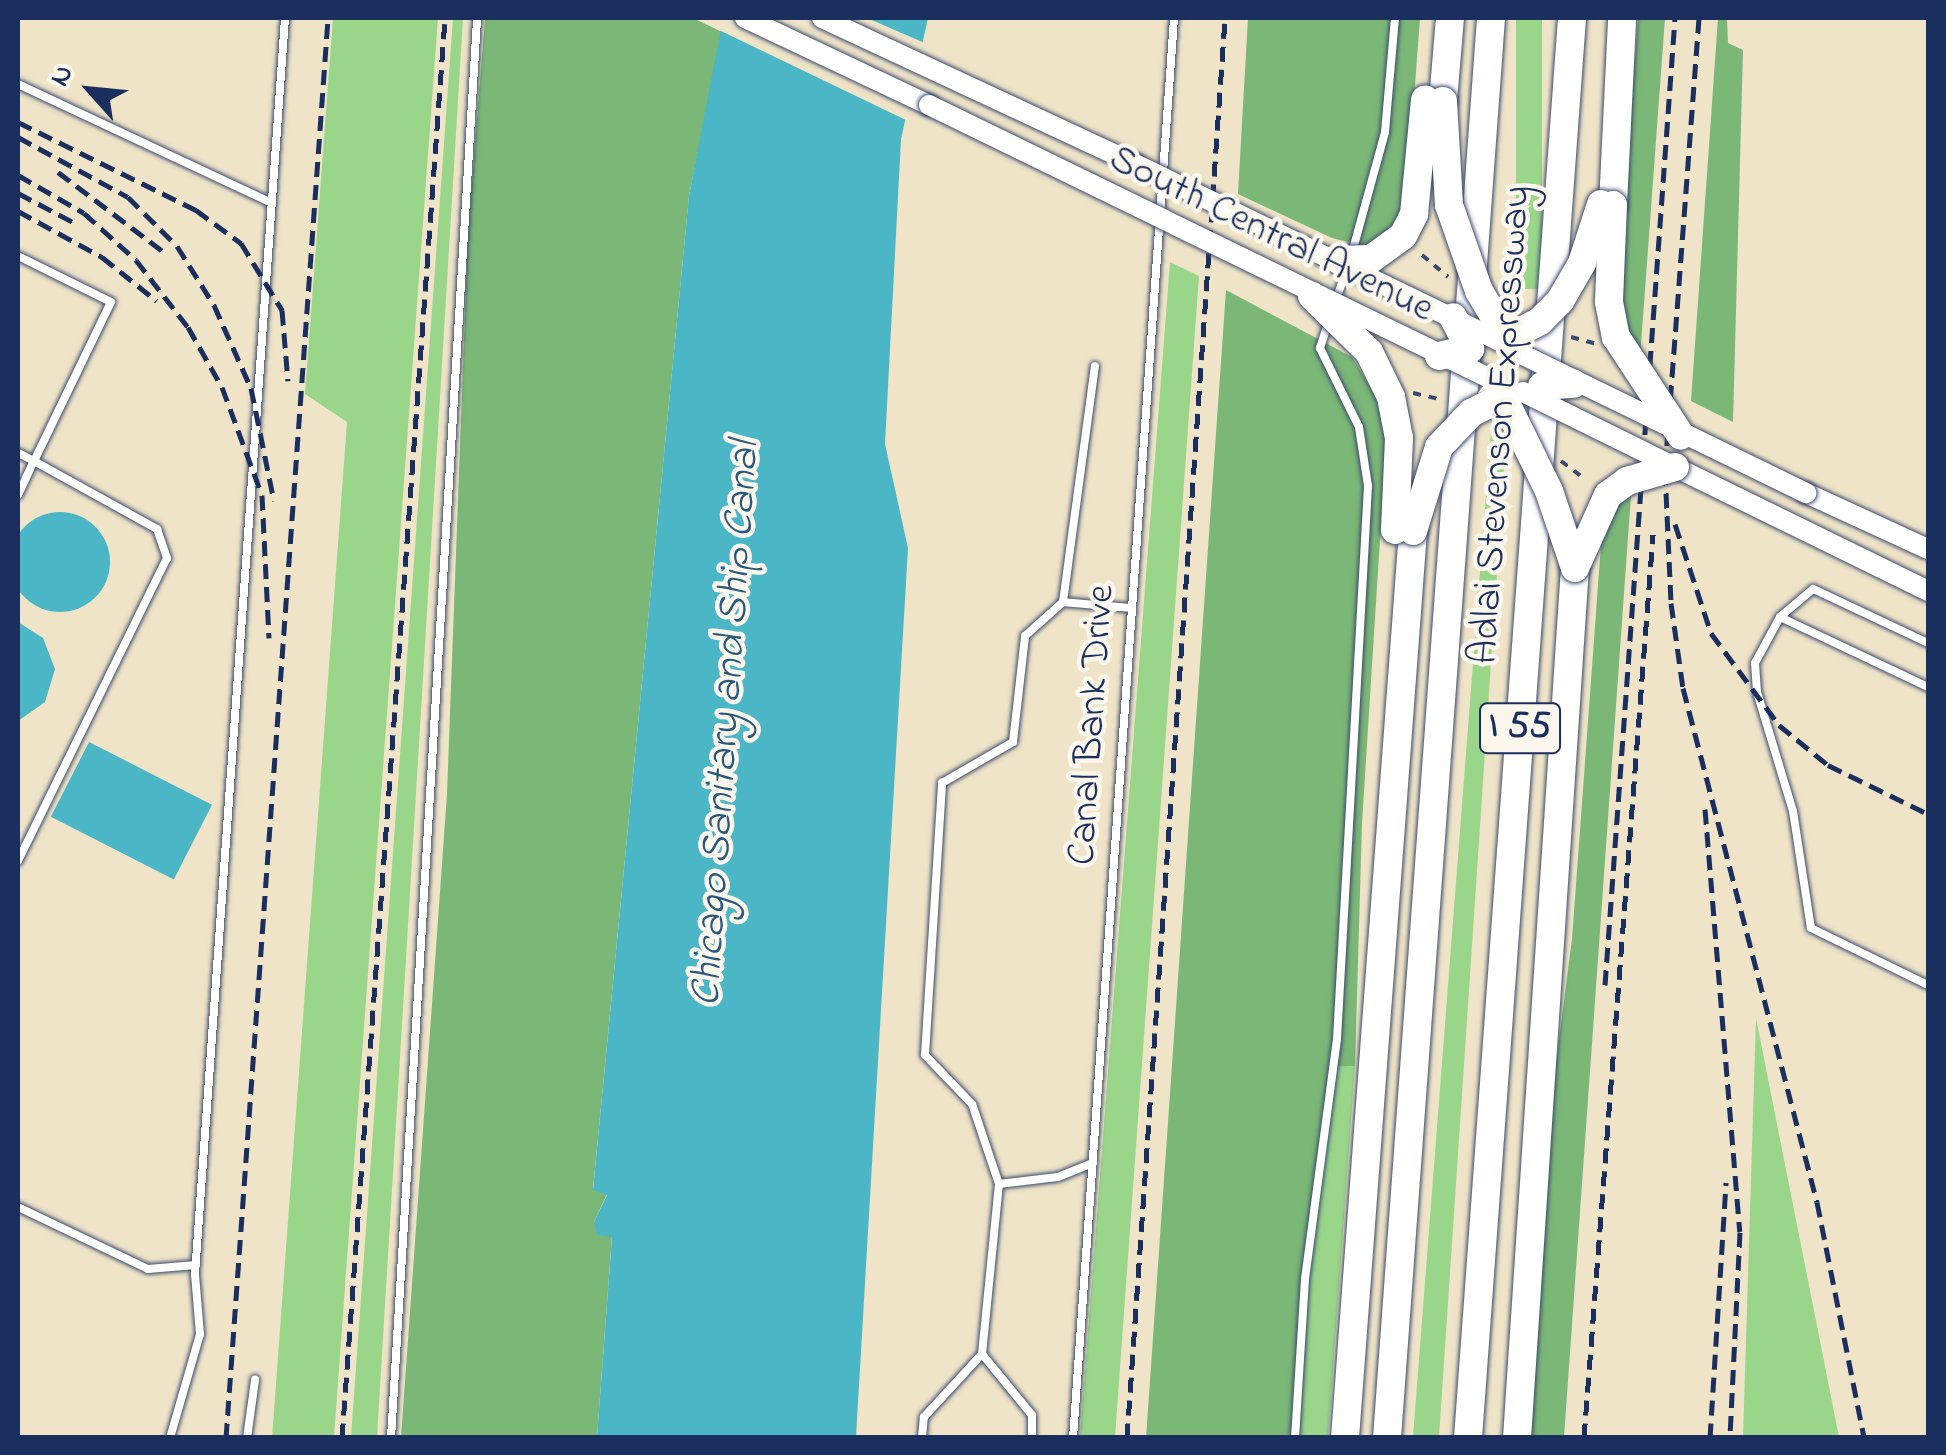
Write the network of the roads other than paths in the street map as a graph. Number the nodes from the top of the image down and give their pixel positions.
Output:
1 (285, 18) edge
2 (477, 18) edge
3 (746, 18) edge
4 (822, 18) edge
5 (1174, 18) edge
6 (1395, 18) edge
7 (1434, 18) edge
8 (1450, 18) edge
9 (1490, 18) edge
10 (1572, 18) edge
11 (1622, 18) edge
12 (18, 84) edge
13 (1434, 101) junction
14 (268, 201) junction
15 (1606, 204) junction
16 (18, 256) edge
17 (1339, 260) junction
18 (1312, 296) junction
19 (1453, 318) junction
20 (1508, 344) junction
21 (1470, 349) junction
22 (1439, 356) junction
23 (1095, 366) dead end
24 (1515, 388) junction
25 (1567, 397) junction
26 (1681, 436) junction
27 (18, 453) edge
28 (34, 461) junction
29 (1675, 467) junction
30 (18, 495) edge
31 (1404, 530) junction
32 (1928, 549) edge
33 (1575, 568) junction
34 (1928, 591) edge
35 (1064, 602) junction
36 (1132, 608) junction
37 (1780, 617) junction
38 (1928, 643) edge
39 (1928, 687) edge
40 (18, 861) edge
41 (1928, 986) edge
42 (1093, 1163) junction
43 (999, 1184) junction
44 (18, 1207) edge
45 (196, 1265) junction
46 (982, 1354) junction
47 (255, 1380) dead end
48 (170, 1438) edge
49 (246, 1438) edge
50 (391, 1438) edge
51 (922, 1438) edge
52 (1032, 1438) edge
53 (1073, 1438) edge
54 (1295, 1438) edge
55 (1344, 1438) edge
56 (1387, 1438) edge
57 (1468, 1438) edge
58 (1516, 1438) edge

1 - 14 lane
2 - 50 lane
3 - 18 main road, South Central Avenue, bridge
4 - 17 main road, South Central Avenue, bridge
5 - 36 lane, Canal Bank Drive
6 - 54 lane
7 - 13 highway
8 - 13 highway
9 - 56 highway, Adlai Stevenson Expressway / I 55
10 - 57 highway, Adlai Stevenson Expressway / I 55
11 - 15 highway
12 - 14 lane
13 - 17 highway, bridge
13 - 20 highway, bridge
14 - 45 lane
15 - 20 highway, bridge
15 - 26 highway, bridge
16 - 28 lane
17 - 19 main road, South Central Avenue, bridge
18 - 22 main road, South Central Avenue, bridge
18 - 31 highway, bridge
19 - 20 main road, South Central Avenue, bridge
19 - 21 highway, bridge
20 - 21 highway, bridge
20 - 24 highway, bridge
20 - 25 main road, South Central Avenue, bridge
21 - 22 highway, bridge
21 - 24 highway, bridge
22 - 24 main road, South Central Avenue, bridge
23 - 35 lane
24 - 25 highway, bridge
24 - 31 highway, bridge
24 - 33 highway, bridge
25 - 26 main road, South Central Avenue, bridge
25 - 29 main road, South Central Avenue, bridge
26 - 32 main road, South Central Avenue, bridge
27 - 28 lane
28 - 30 lane
28 - 40 lane
29 - 33 highway, bridge
29 - 34 main road, South Central Avenue
31 - 55 highway
33 - 58 highway
35 - 36 lane
35 - 43 lane
36 - 42 lane, Canal Bank Drive
37 - 38 lane
37 - 39 lane
37 - 41 lane
42 - 43 lane
42 - 53 lane, Canal Bank Drive
43 - 46 lane
44 - 45 lane
45 - 48 lane
46 - 51 lane
46 - 52 lane
47 - 49 lane

